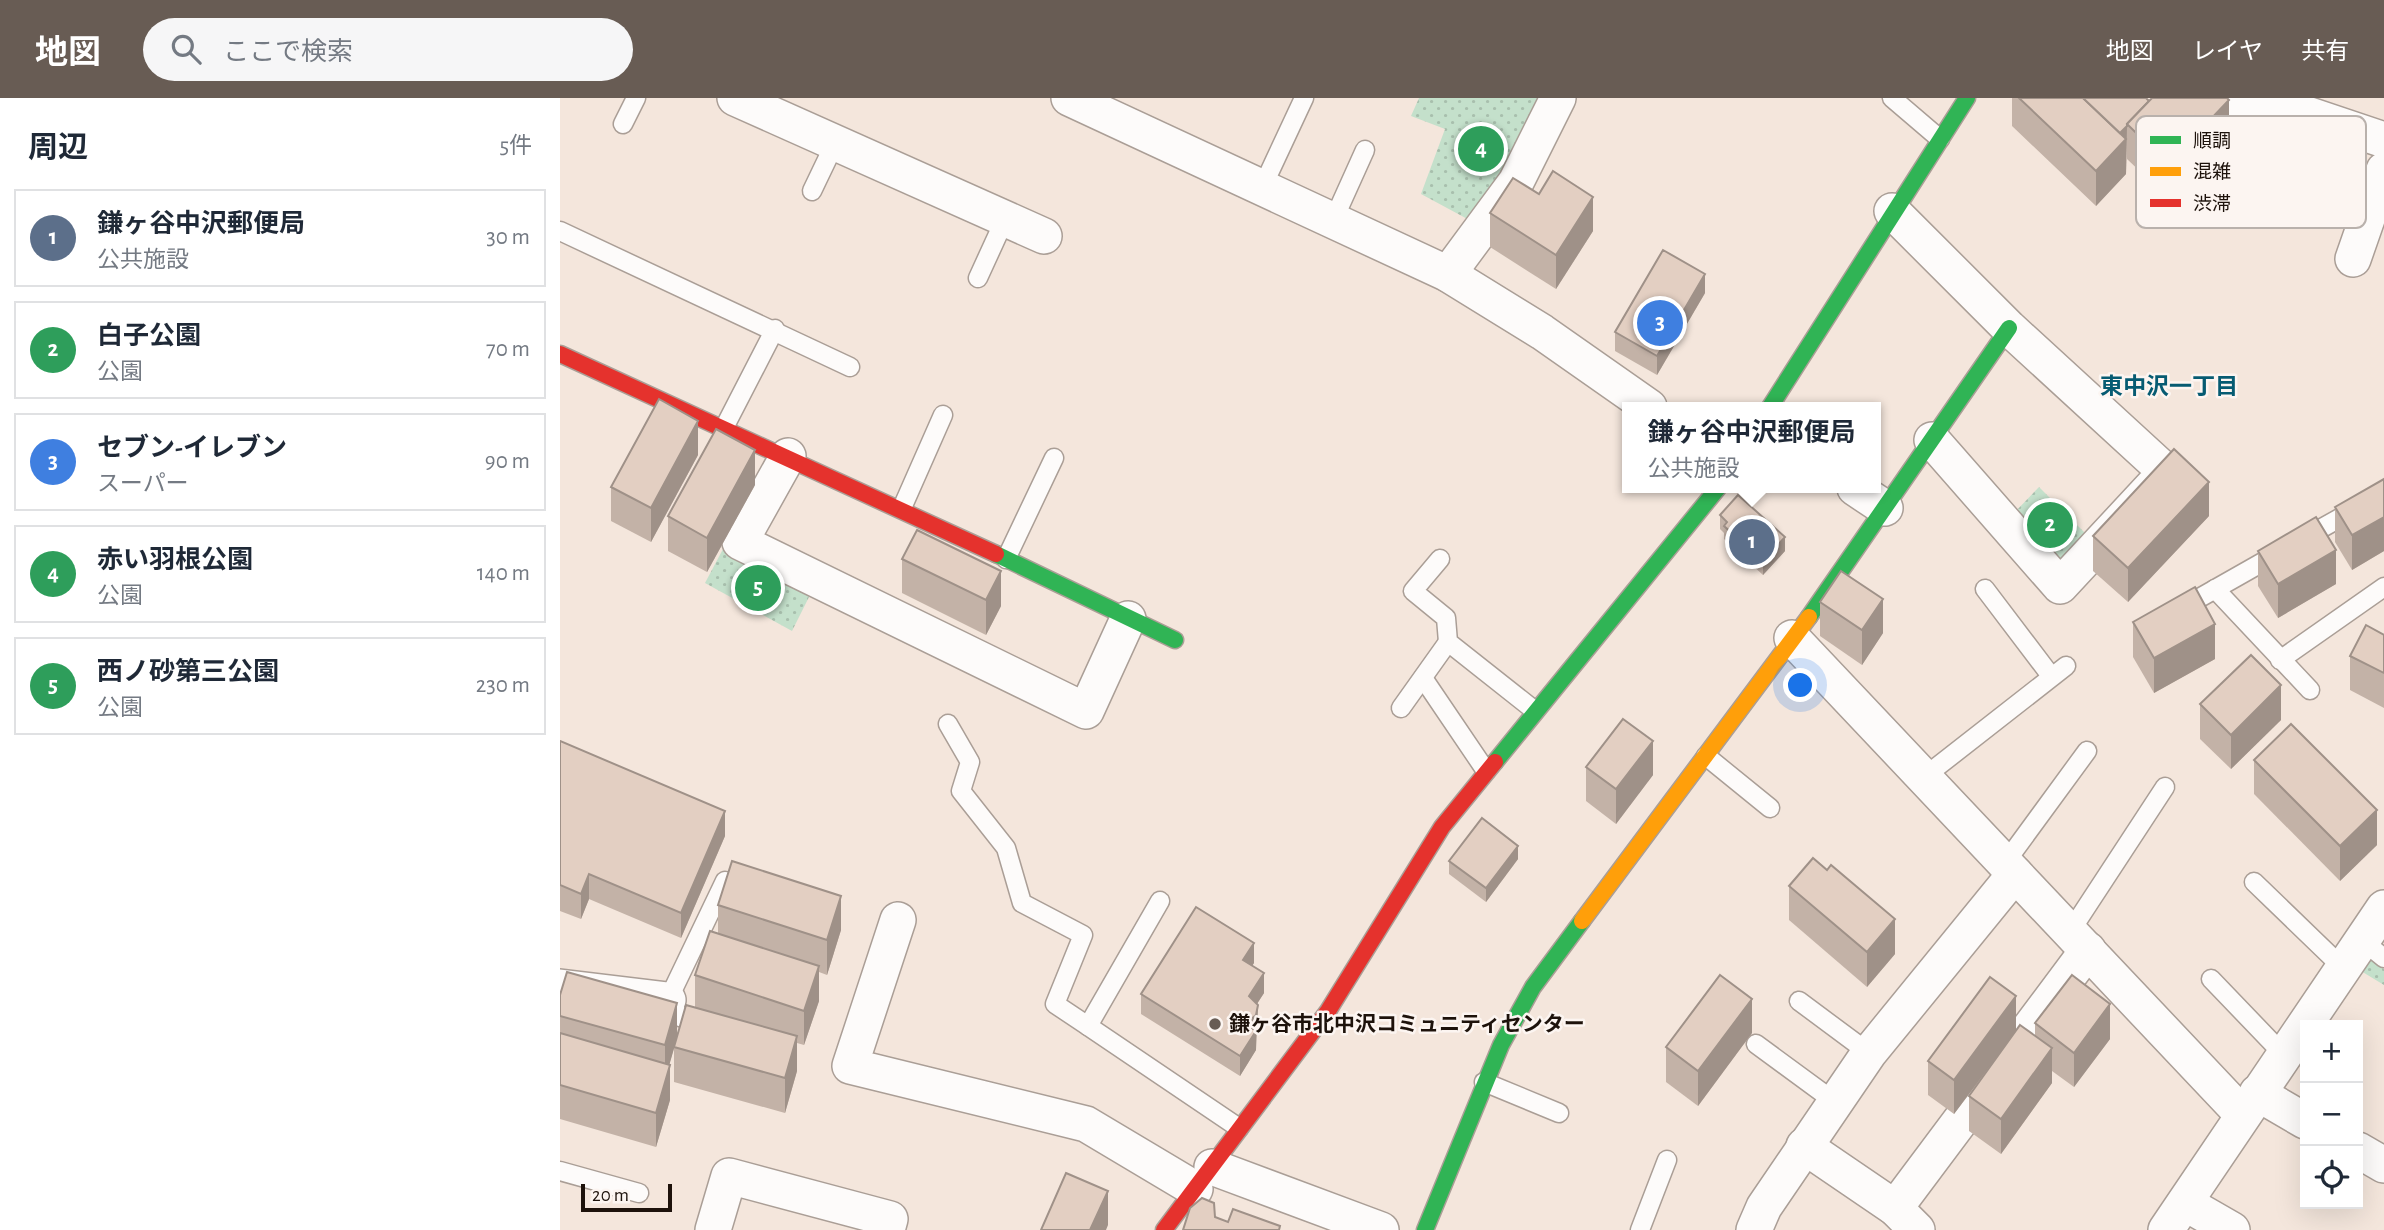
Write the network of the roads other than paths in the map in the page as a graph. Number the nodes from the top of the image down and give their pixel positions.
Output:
1 (636, 98) edge
2 (735, 98) edge
3 (1069, 98) edge
4 (1304, 98) edge
5 (1558, 98) edge
6 (1892, 98) edge
7 (1967, 98) edge
8 (2245, 98) edge
9 (2259, 98) edge
10 (2239, 116) edge
11 (2306, 116) edge
12 (623, 124) dead end
13 (1940, 139) junction
14 (2366, 139) edge
15 (835, 142) junction
16 (2383, 145) edge
17 (1365, 149) dead end
18 (1262, 188) junction
19 (812, 191) dead end
20 (2366, 210) edge
21 (1892, 211) junction
22 (1005, 219) junction
23 (1333, 221) junction
24 (2361, 228) edge
25 (560, 231) edge
26 (1044, 236) dead end
27 (2353, 259) dead end
28 (1448, 274) junction
29 (978, 278) dead end
30 (2009, 328) junction
31 (775, 329) junction
32 (560, 354) edge
33 (850, 367) dead end
34 (1642, 402) edge
35 (1773, 402) edge
36 (943, 415) dead end
37 (724, 428) junction
38 (1932, 440) junction
39 (788, 456) junction
40 (1054, 458) dead end
41 (1714, 493) edge
42 (1862, 493) edge
43 (2366, 503) edge
44 (902, 508) junction
45 (1885, 508) junction
46 (1006, 559) junction
47 (1440, 559) dead end
48 (2384, 587) edge
49 (1985, 589) dead end
50 (2215, 589) junction
51 (1128, 619) junction
52 (2161, 620) edge
53 (1792, 638) junction
54 (1175, 640) dead end
55 (1448, 642) junction
56 (2280, 660) junction
57 (1423, 678) junction
58 (2310, 690) dead end
59 (1401, 708) dead end
60 (1534, 710) junction
61 (948, 724) dead end
62 (2087, 751) dead end
63 (1706, 756) junction
64 (1486, 771) junction
65 (1924, 777) junction
66 (2165, 788) dead end
67 (1770, 808) dead end
68 (2010, 868) junction
69 (2254, 882) dead end
70 (761, 891) edge
71 (1160, 901) dead end
72 (2384, 908) edge
73 (898, 920) dead end
74 (2079, 941) junction
75 (2363, 955) edge
76 (2211, 979) dead end
77 (560, 987) edge
78 (668, 1000) junction
79 (1799, 1000) dead end
80 (1088, 1026) junction
81 (718, 1030) edge
82 (1756, 1044) dead end
83 (1869, 1053) junction
84 (2283, 1054) junction
85 (1484, 1082) junction
86 (1835, 1102) junction
87 (2249, 1104) junction
88 (1559, 1113) dead end
89 (2300, 1119) edge
90 (1239, 1128) junction
91 (1804, 1146) junction
92 (2363, 1153) edge
93 (1667, 1160) dead end
94 (2384, 1165) edge
95 (560, 1171) edge
96 (1203, 1178) junction
97 (639, 1193) dead end
98 (2176, 1216) edge
99 (1906, 1219) edge
100 (1365, 1227) edge
101 (713, 1230) edge
102 (887, 1230) edge
103 (1164, 1230) edge
104 (1425, 1230) edge
105 (1640, 1230) edge
106 (1754, 1230) edge
107 (2232, 1230) edge

1 - 12 lane
2 - 15 street
3 - 18 street
4 - 18 lane
5 - 28 street
6 - 13 lane
7 - 13 street
8 - 10 street
9 - 11 street
13 - 21 street
14 - 16 street
15 - 19 lane
15 - 22 street
16 - 20 street
17 - 23 lane
18 - 23 street
21 - 30 street
21 - 35 street
22 - 26 street
22 - 29 lane
23 - 28 street
24 - 27 street
25 - 31 lane
28 - 34 street
30 - 38 street
30 - 38 street
31 - 33 lane
31 - 37 lane
32 - 37 street
36 - 44 lane
37 - 39 street
38 - 45 street
39 - 44 street
39 - 51 street
40 - 46 lane
41 - 60 street
42 - 45 street
43 - 50 lane
44 - 46 street
45 - 53 street
46 - 51 street
47 - 55 lane
48 - 56 lane
49 - 65 lane
50 - 52 lane
50 - 56 lane
51 - 54 street
53 - 63 street
53 - 65 street
55 - 57 lane
55 - 60 lane
56 - 58 lane
57 - 59 lane
57 - 64 lane
60 - 64 street
61 - 80 lane
62 - 68 lane
63 - 67 lane
63 - 85 street
64 - 90 street
65 - 68 street
66 - 74 lane
68 - 74 street
68 - 83 street
69 - 75 lane
70 - 78 lane
71 - 80 lane
72 - 75 street
73 - 96 street
74 - 87 street
74 - 99 street
75 - 84 street
76 - 84 lane
77 - 78 street
78 - 81 lane
79 - 83 lane
80 - 90 lane
82 - 86 lane
83 - 86 street
84 - 87 street
85 - 88 lane
85 - 104 street
86 - 91 street
87 - 89 street
87 - 98 street
90 - 96 street
91 - 99 street
91 - 106 street
92 - 94 street
93 - 105 lane
95 - 97 lane
96 - 100 street
96 - 103 street
98 - 107 street
101 - 102 street

